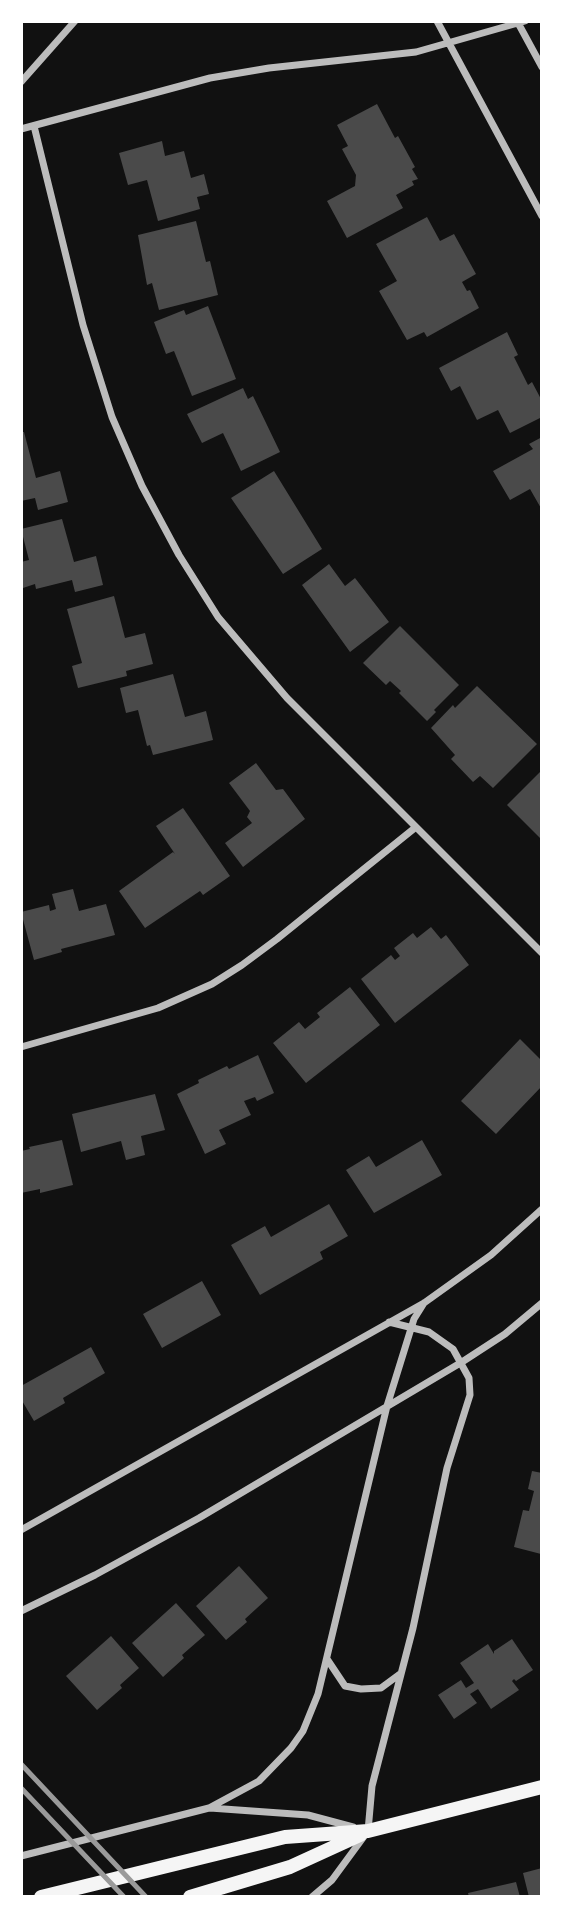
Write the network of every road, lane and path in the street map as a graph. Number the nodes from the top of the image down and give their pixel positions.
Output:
1 (75, 21) edge
2 (438, 21) edge
3 (520, 22) edge
4 (448, 43) junction
5 (542, 67) edge
6 (21, 82) edge
7 (34, 126) junction
8 (21, 129) edge
9 (542, 216) edge
10 (416, 827) junction
11 (542, 953) edge
12 (21, 1047) edge
13 (542, 1209) edge
14 (424, 1303) junction
15 (542, 1303) edge
16 (389, 1322) junction
17 (412, 1326) junction
18 (462, 1362) junction
19 (387, 1406) junction
20 (21, 1530) edge
21 (21, 1611) edge
22 (326, 1659) junction
23 (400, 1674) junction
24 (542, 1787) edge
25 (209, 1808) junction
26 (368, 1831) junction
27 (21, 1856) edge
28 (41, 1897) edge
29 (190, 1897) edge
30 (312, 1897) edge

1 - 6 street
2 - 4 street
3 - 4 street
3 - 5 street
4 - 7 street
4 - 9 street
7 - 8 street
7 - 10 street
10 - 11 street
10 - 12 street
13 - 14 street
14 - 16 street
14 - 17 street
15 - 18 street
16 - 17 street
16 - 20 street
17 - 18 street
17 - 19 street
18 - 19 street
18 - 23 street
19 - 21 street
19 - 22 street
22 - 23 street
22 - 25 street
23 - 26 street
24 - 26 main road
25 - 26 street
25 - 27 street
26 - 28 main road
26 - 29 main road
26 - 30 street

